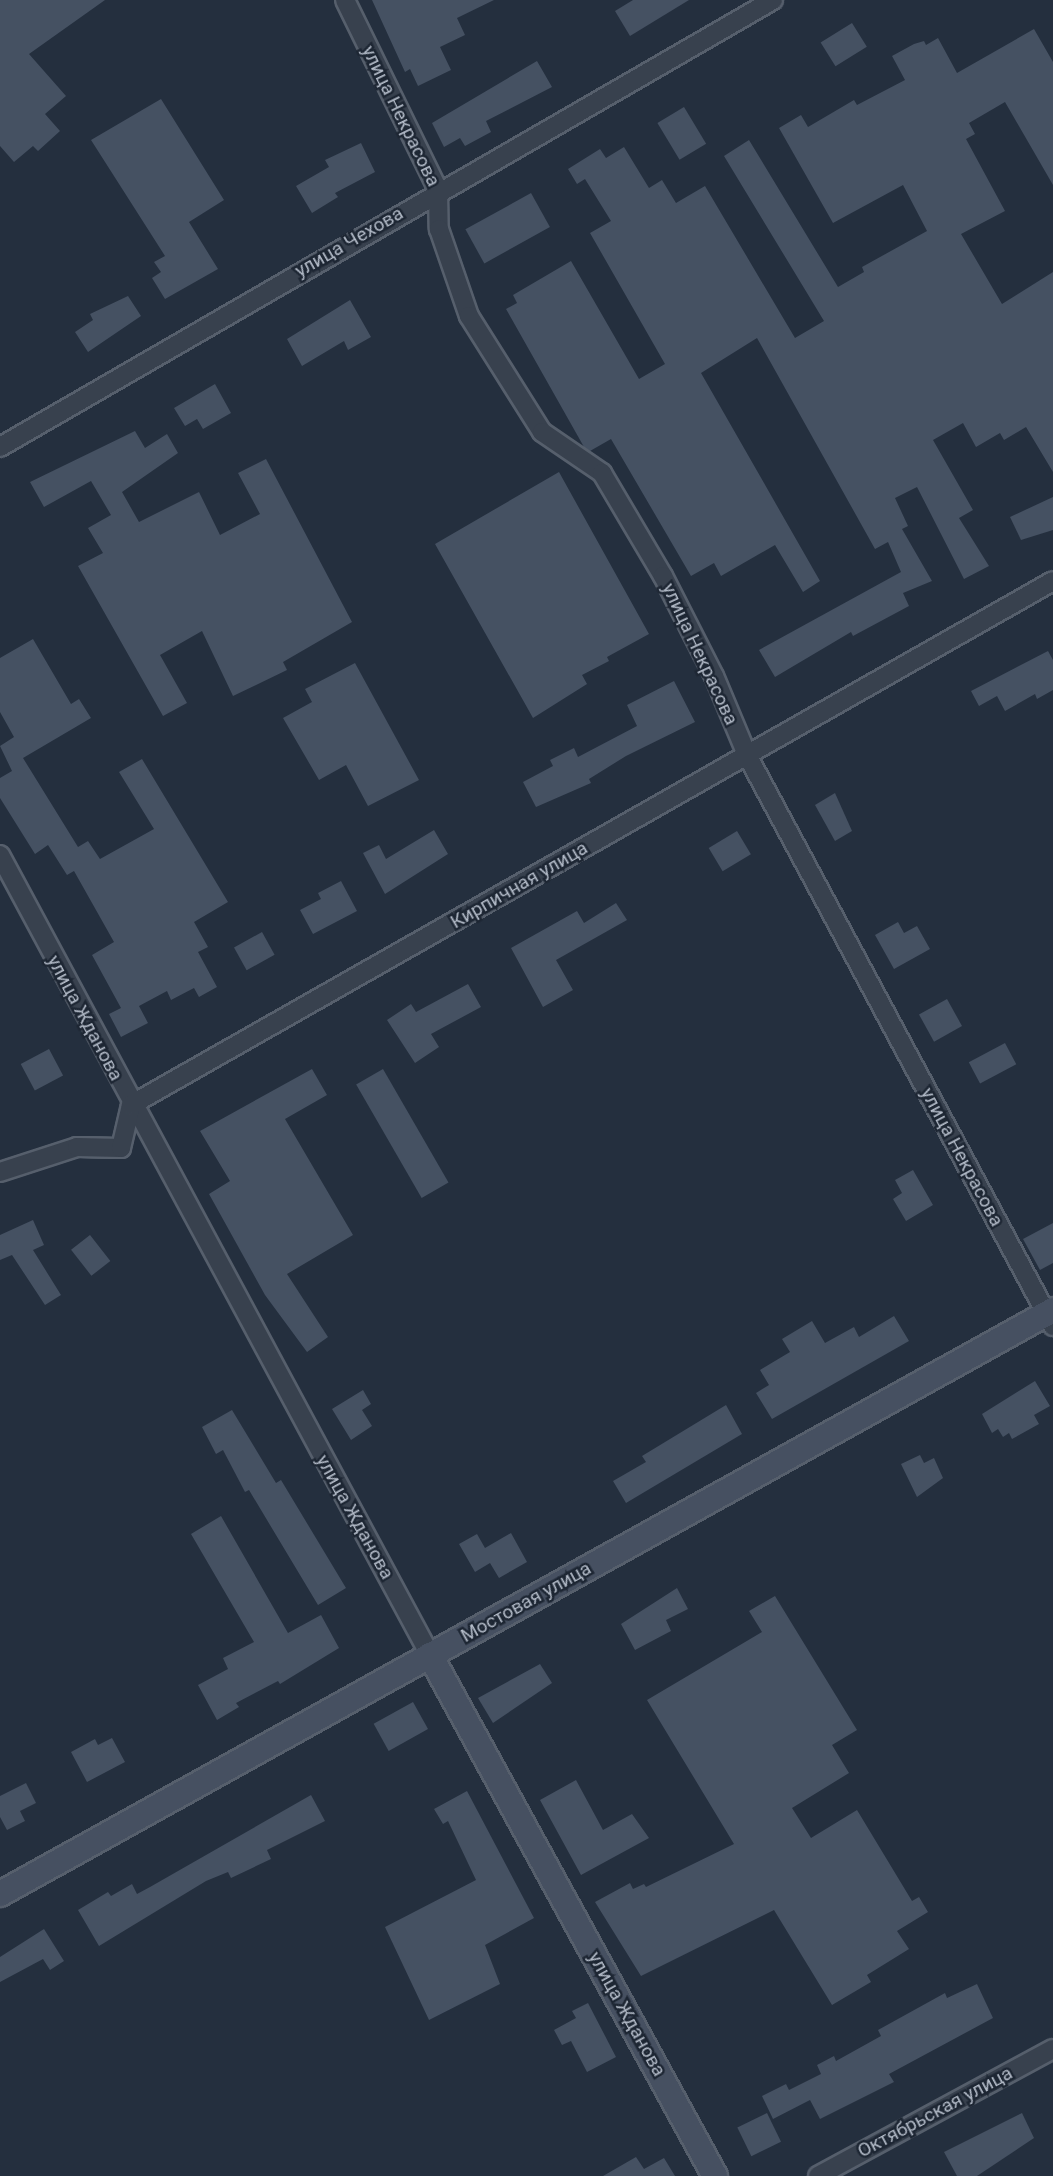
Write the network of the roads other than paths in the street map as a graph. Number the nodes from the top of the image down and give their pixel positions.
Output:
1 (345, 0) edge
2 (773, 0) edge
3 (438, 190) junction
4 (0, 447) edge
5 (1053, 581) edge
6 (747, 755) junction
7 (0, 855) edge
8 (131, 1105) junction
9 (0, 1172) edge
10 (1051, 1317) edge
11 (430, 1655) junction
12 (0, 1894) edge
13 (1053, 2049) edge
14 (715, 2176) edge
15 (818, 2176) edge

1 - 3 street, улица Некрасова
2 - 3 street, улица Чехова
3 - 4 street, улица Чехова
3 - 6 street, улица Некрасова
5 - 6 street, Кирпичная улица
6 - 8 street, Кирпичная улица
6 - 10 street, улица Некрасова
7 - 8 street, улица Жданова
8 - 9 street
8 - 11 street, улица Жданова
10 - 11 street, Мостовая улица
11 - 12 street, Мостовая улица
11 - 14 street, улица Жданова
13 - 15 street, Октябрьская улица

